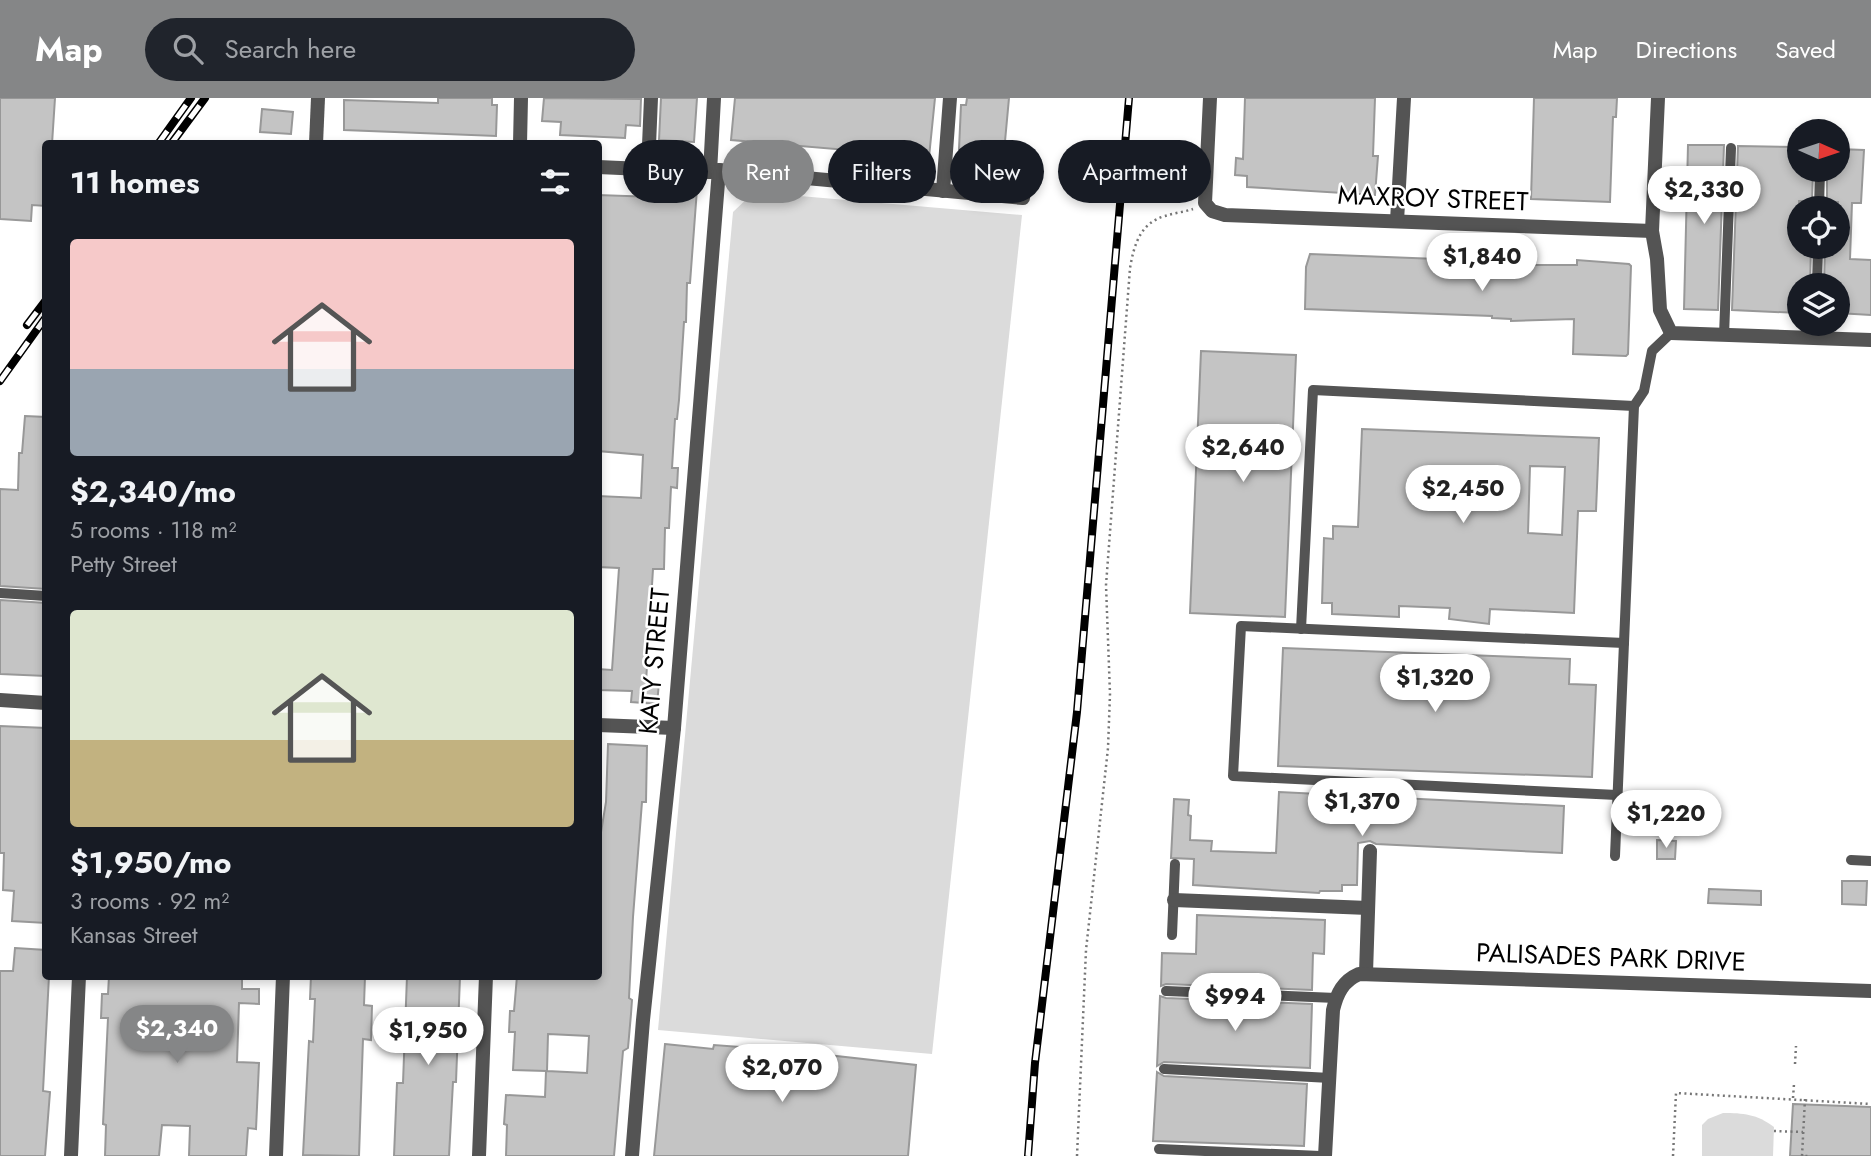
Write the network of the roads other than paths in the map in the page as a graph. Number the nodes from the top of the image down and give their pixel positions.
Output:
1 (318, 98) edge
2 (521, 98) edge
3 (651, 98) edge
4 (714, 98) edge
5 (950, 98) edge
6 (1210, 98) edge
7 (1404, 98) edge
8 (1658, 98) edge
9 (316, 140) edge
10 (520, 140) edge
11 (649, 140) edge
12 (1731, 148) dead end
13 (602, 167) edge
14 (623, 168) edge
15 (708, 171) edge
16 (715, 171) junction
17 (943, 191) junction
18 (950, 192) edge
19 (1398, 221) junction
20 (1652, 231) junction
21 (1671, 333) junction
22 (1787, 333) edge
23 (1724, 336) junction
24 (1847, 336) edge
25 (1871, 340) edge
26 (1633, 406) junction
27 (0, 593) edge
28 (42, 596) edge
29 (1301, 629) junction
30 (1624, 643) junction
31 (0, 700) edge
32 (42, 703) edge
33 (602, 725) edge
34 (674, 728) junction
35 (1617, 795) junction
36 (1370, 851) dead end
37 (1615, 856) dead end
38 (1851, 860) dead end
39 (1871, 861) edge
40 (1175, 864) dead end
41 (1174, 900) junction
42 (1368, 908) junction
43 (1172, 935) dead end
44 (1366, 973) junction
45 (79, 980) edge
46 (283, 980) edge
47 (486, 980) edge
48 (1166, 991) dead end
49 (1871, 991) edge
50 (1336, 998) junction
51 (1164, 1069) dead end
52 (1330, 1078) junction
53 (1159, 1149) dead end
54 (71, 1156) edge
55 (276, 1156) edge
56 (479, 1156) edge
57 (632, 1156) edge
58 (1320, 1156) edge
59 (1325, 1156) edge

1 - 9 street
2 - 10 street
3 - 11 street
4 - 16 street, KATY STREET
5 - 17 street
6 - 19 street, MAXROY STREET
7 - 19 street
8 - 20 street
12 - 23 lane
13 - 14 street
15 - 16 street
16 - 17 street
16 - 34 street, KATY STREET
17 - 18 street
19 - 20 street, MAXROY STREET
20 - 21 street
21 - 23 street
21 - 26 lane
22 - 23 street
24 - 25 street
26 - 29 lane
26 - 30 lane
27 - 28 lane
29 - 30 lane
29 - 35 lane
30 - 35 lane
31 - 32 street
33 - 34 street
34 - 57 street, KATY STREET
35 - 37 lane
36 - 42 street
38 - 39 lane
40 - 41 lane
41 - 42 street
41 - 43 lane
42 - 44 street
44 - 49 street, PALISADES PARK DRIVE
44 - 50 street, PALISADES PARK DRIVE
45 - 54 street
46 - 55 street
47 - 56 street
48 - 50 lane
50 - 52 street
51 - 52 lane
52 - 59 street
53 - 58 lane

